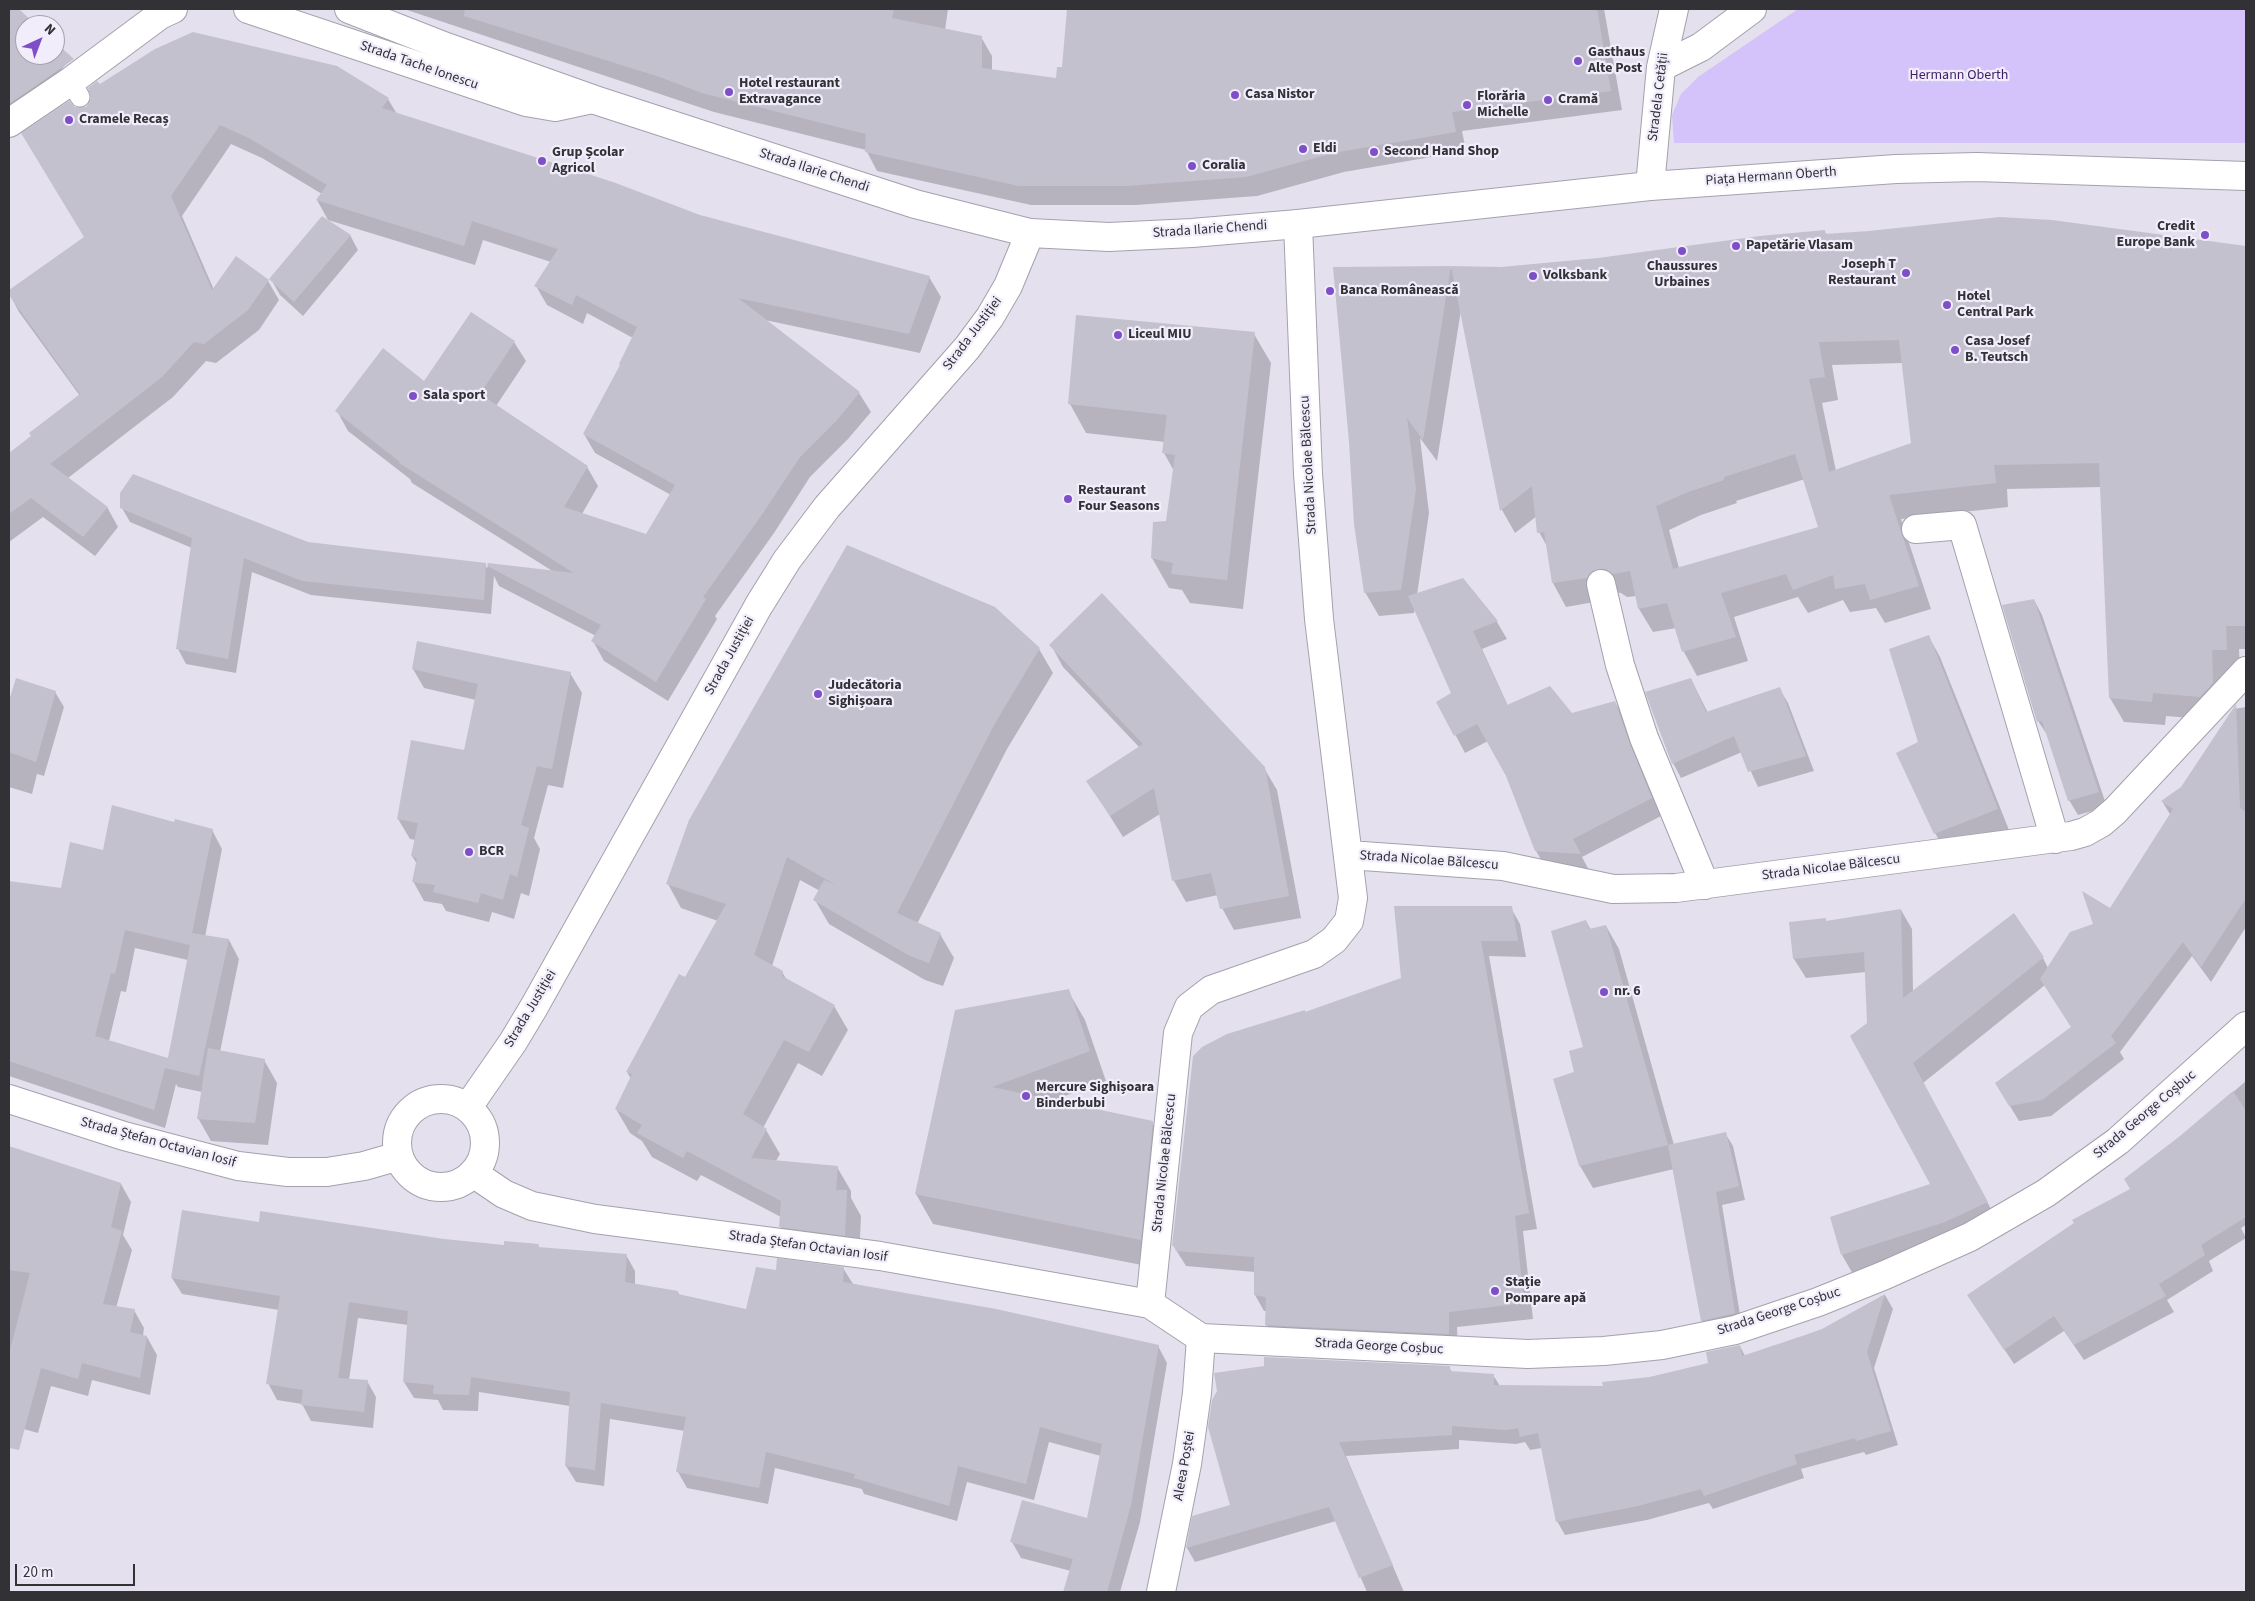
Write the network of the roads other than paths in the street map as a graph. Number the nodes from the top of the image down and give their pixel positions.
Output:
1 (173, 9) edge
2 (248, 9) edge
3 (349, 9) edge
4 (1674, 9) edge
5 (1752, 9) edge
6 (1661, 67) junction
7 (592, 99) junction
8 (9, 123) edge
9 (2246, 176) edge
10 (1650, 186) junction
11 (1298, 224) junction
12 (1030, 233) junction
13 (1916, 529) dead end
14 (1601, 584) dead end
15 (2246, 671) edge
16 (2055, 839) junction
17 (1349, 855) junction
18 (1705, 885) junction
19 (2246, 1026) edge
20 (9, 1099) edge
21 (468, 1107) junction
22 (398, 1156) junction
23 (473, 1173) junction
24 (1150, 1304) junction
25 (1201, 1338) junction
26 (1161, 1592) edge

1 - 8 street
2 - 7 street, Strada Tache Ionescu
3 - 7 street, Strada Ilarie Chendi
4 - 6 street, Stradela Cetății
5 - 6 street
6 - 10 street, Stradela Cetății
7 - 12 street, Strada Ilarie Chendi
9 - 10 street, Piața Hermann Oberth
10 - 11 street, Piața Hermann Oberth
11 - 12 street, Strada Ilarie Chendi
11 - 17 street, Strada Nicolae Bălcescu
12 - 21 street, Strada Justiției
13 - 16 street
14 - 18 street
15 - 16 street, Strada Nicolae Bălcescu
16 - 18 street, Strada Nicolae Bălcescu
17 - 18 street, Strada Nicolae Bălcescu
17 - 24 street, Strada Nicolae Bălcescu
19 - 25 street, Strada George Coșbuc
20 - 22 street, Strada Ștefan Octavian Iosif
21 - 22 street
21 - 23 street
22 - 23 street
23 - 24 street, Strada Ștefan Octavian Iosif
24 - 25 street
25 - 26 street, Aleea Poștei

